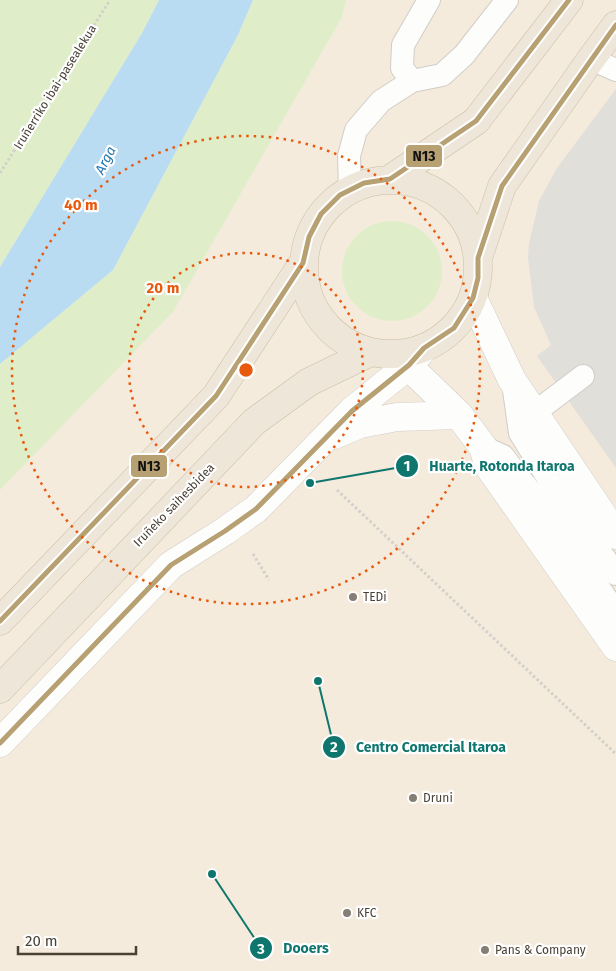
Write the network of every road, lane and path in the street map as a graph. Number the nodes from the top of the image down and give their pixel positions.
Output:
1 (110, 0) edge
2 (429, 0) edge
3 (507, 0) edge
4 (569, 0) edge
5 (616, 25) edge
6 (591, 59) junction
7 (616, 70) edge
8 (412, 81) junction
9 (0, 173) edge
10 (390, 179) junction
11 (350, 190) junction
12 (478, 258) junction
13 (303, 263) junction
14 (473, 298) junction
15 (400, 355) junction
16 (583, 376) dead end
17 (512, 380) junction
18 (534, 413) junction
19 (459, 415) junction
20 (322, 441) junction
21 (483, 447) junction
22 (337, 490) dead end
23 (616, 535) edge
24 (251, 551) dead end
25 (616, 574) edge
26 (269, 580) dead end
27 (616, 612) edge
28 (0, 622) edge
29 (616, 647) edge
30 (0, 688) edge
31 (0, 743) edge
32 (616, 754) edge

1 - 9 path, Iruñerriko ibai-pasealekua
2 - 8 lane
3 - 8 lane
4 - 10 highway
5 - 6 highway
6 - 7 lane
6 - 12 highway
8 - 11 lane
10 - 11 highway
10 - 12 highway
11 - 13 highway
12 - 14 highway
13 - 15 highway
13 - 28 highway
14 - 15 highway
14 - 17 street
15 - 19 street
15 - 20 street
15 - 30 highway, Iruñeko saihesbidea
16 - 18 lane
17 - 18 street
17 - 25 lane
18 - 23 street
19 - 20 street
19 - 21 street
20 - 31 street
21 - 27 lane
21 - 29 street
22 - 32 path
24 - 26 path

